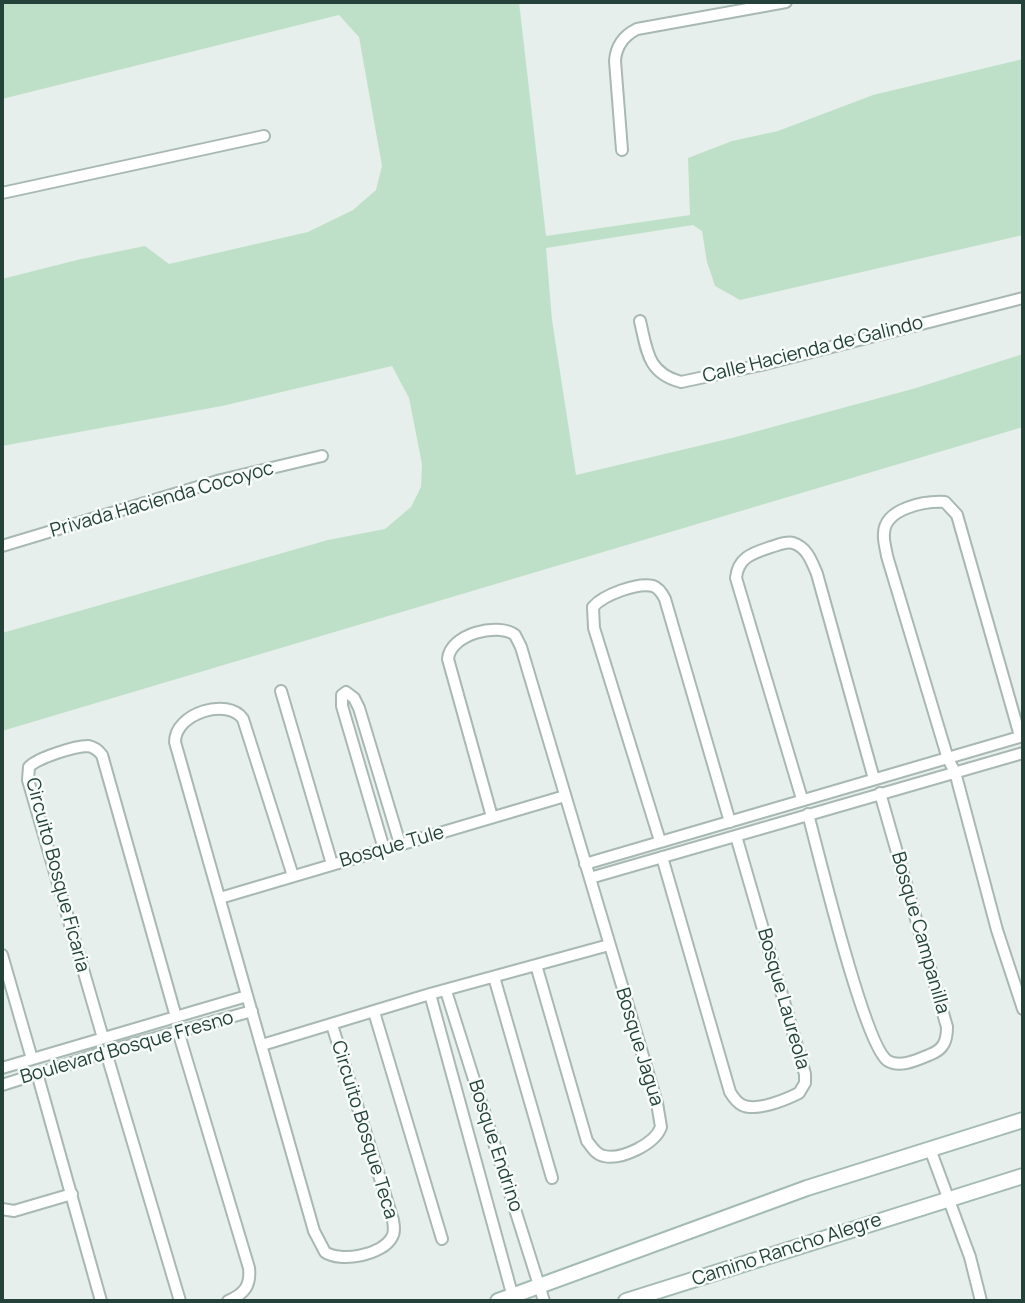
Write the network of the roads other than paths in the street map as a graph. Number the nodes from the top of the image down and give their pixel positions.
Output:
1 (786, 2) edge
2 (264, 136) dead end
3 (622, 150) dead end
4 (2, 193) edge
5 (1023, 298) edge
6 (640, 321) dead end
7 (322, 456) dead end
8 (2, 547) edge
9 (281, 691) dead end
10 (1022, 736) edge
11 (1023, 753) edge
12 (948, 759) junction
13 (955, 772) junction
14 (874, 779) junction
15 (880, 793) junction
16 (565, 796) junction
17 (802, 799) junction
18 (808, 814) junction
19 (492, 817) junction
20 (730, 822) junction
21 (736, 836) junction
22 (660, 841) junction
23 (400, 844) junction
24 (384, 849) junction
25 (662, 857) junction
26 (332, 864) junction
27 (585, 864) junction
28 (293, 876) junction
29 (590, 878) junction
30 (219, 898) junction
31 (609, 945) junction
32 (2, 955) edge
33 (536, 965) junction
34 (494, 977) junction
35 (446, 991) junction
36 (430, 995) junction
37 (247, 996) junction
38 (1023, 1009) edge
39 (252, 1011) junction
40 (374, 1012) junction
41 (176, 1017) junction
42 (332, 1025) junction
43 (178, 1031) junction
44 (103, 1038) junction
45 (262, 1045) junction
46 (106, 1052) junction
47 (32, 1059) junction
48 (2, 1068) edge
49 (37, 1073) junction
50 (2, 1085) edge
51 (1023, 1120) edge
52 (930, 1149) junction
53 (1023, 1176) edge
54 (551, 1178) dead end
55 (72, 1194) junction
56 (948, 1199) junction
57 (2, 1209) edge
58 (442, 1239) dead end
59 (539, 1285) junction
60 (508, 1299) edge
61 (101, 1301) edge
62 (180, 1301) edge
63 (228, 1301) edge
64 (544, 1301) edge
65 (625, 1301) edge
66 (981, 1301) edge

1 - 3 street
2 - 4 street
5 - 6 street, Calle Hacienda de Galindo
7 - 8 street, Privada Hacienda Cocoyoc
9 - 26 street
10 - 12 street
10 - 12 street
11 - 13 street
12 - 13 street
12 - 14 street
13 - 15 street
13 - 38 street
14 - 17 street
14 - 17 street
15 - 18 street
15 - 18 street, Bosque Campanilla
16 - 19 street, Bosque Tule
16 - 19 street
16 - 27 street, Bosque Jagua
17 - 20 street
18 - 21 street
19 - 23 street, Bosque Tule
20 - 22 street
20 - 22 street
21 - 25 street
21 - 25 street, Bosque Laureola
22 - 27 street
23 - 24 street, Bosque Tule
23 - 24 street
24 - 26 street, Bosque Tule
25 - 29 street
26 - 28 street, Bosque Tule
27 - 29 street, Bosque Jagua
28 - 30 street, Bosque Tule
28 - 30 street
29 - 31 street, Bosque Jagua
30 - 37 street
31 - 33 street
31 - 33 street, Bosque Jagua
32 - 47 street
33 - 34 street
34 - 35 street
34 - 54 street
35 - 36 street
35 - 59 street, Bosque Endrino
36 - 40 street
36 - 60 street, Bosque Endrino
37 - 39 street
37 - 41 street, Boulevard Bosque Fresno
39 - 43 street, Boulevard Bosque Fresno
39 - 45 street
40 - 42 street
40 - 58 street
41 - 44 street, Boulevard Bosque Fresno
41 - 44 street, Circuito Bosque Ficaria
42 - 45 street
42 - 45 street, Circuito Bosque Teca
43 - 46 street, Boulevard Bosque Fresno
43 - 63 street
44 - 47 street, Boulevard Bosque Fresno
46 - 49 street, Boulevard Bosque Fresno
46 - 62 street
47 - 48 street, Boulevard Bosque Fresno
49 - 50 street, Boulevard Bosque Fresno
49 - 55 street
51 - 52 street
52 - 56 street
52 - 59 street
53 - 56 street, Camino Rancho Alegre
55 - 57 street
55 - 61 street
56 - 65 street, Camino Rancho Alegre
56 - 66 street
59 - 60 street
59 - 64 street, Bosque Endrino

